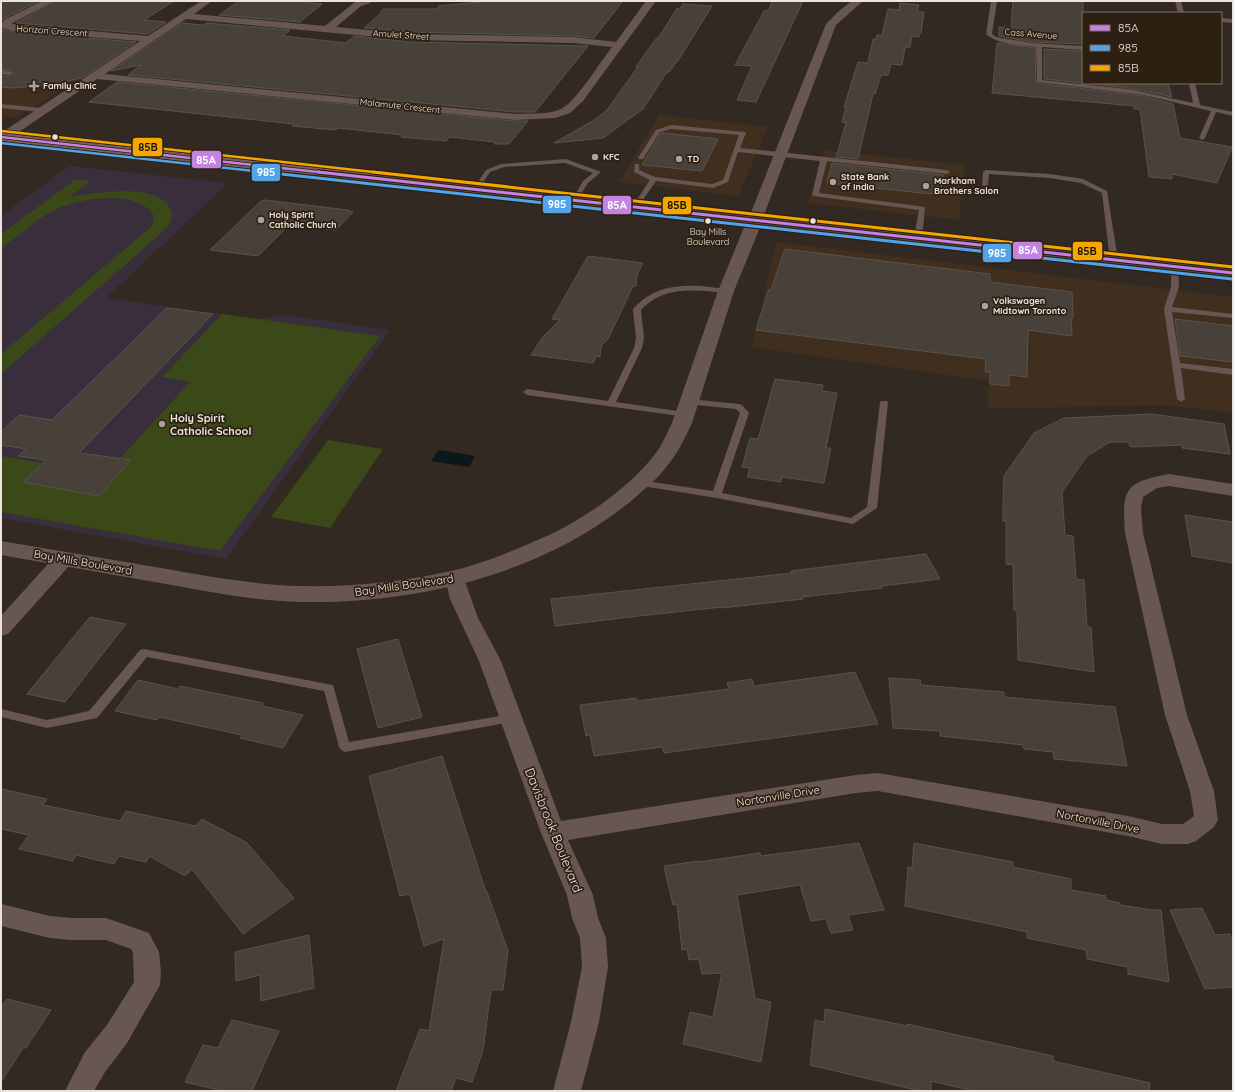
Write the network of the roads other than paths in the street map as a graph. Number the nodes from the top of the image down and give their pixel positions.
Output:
1 (49, 1) edge
2 (207, 1) edge
3 (368, 1) edge
4 (651, 1) edge
5 (858, 1) edge
6 (994, 1) edge
7 (1178, 1) edge
8 (1181, 12) edge
9 (184, 16) junction
10 (1222, 20) edge
11 (1233, 21) edge
12 (328, 29) junction
13 (149, 39) junction
14 (618, 45) junction
15 (1039, 45) junction
16 (1082, 48) edge
17 (1, 72) edge
18 (9, 73) dead end
19 (94, 76) junction
20 (1192, 84) edge
21 (1, 106) edge
22 (1197, 106) junction
23 (42, 110) junction
24 (1214, 111) junction
25 (1233, 114) edge
26 (2, 137) edge
27 (1202, 138) dead end
28 (736, 150) junction
29 (779, 155) junction
30 (641, 158) dead end
31 (824, 159) junction
32 (637, 165) dead end
33 (947, 172) dead end
34 (654, 179) junction
35 (985, 185) dead end
36 (476, 189) junction
37 (575, 200) junction
38 (635, 207) junction
39 (756, 220) junction
40 (918, 238) junction
41 (1114, 260) junction
42 (1174, 266) junction
43 (1233, 273) edge
44 (726, 291) junction
45 (1168, 309) junction
46 (1233, 316) edge
47 (1175, 365) junction
48 (1233, 372) edge
49 (527, 392) dead end
50 (1181, 399) dead end
51 (884, 403) dead end
52 (611, 404) junction
53 (686, 409) junction
54 (639, 483) junction
55 (1233, 490) edge
56 (717, 495) junction
57 (1, 548) edge
58 (63, 560) junction
59 (455, 578) junction
60 (1, 629) edge
61 (1, 713) edge
62 (511, 718) junction
63 (553, 833) junction
64 (1, 915) edge
65 (79, 1091) edge
66 (567, 1091) edge

1 - 13 street, Horizon Crescent
2 - 9 street
3 - 12 street
4 - 14 street, Malamute Crescent
5 - 29 street
6 - 15 lane, Cass Avenue
7 - 8 lane
9 - 12 street, Amulet Street
9 - 13 street
10 - 11 lane
12 - 14 street, Amulet Street
13 - 19 street
14 - 19 street, Malamute Crescent
15 - 16 lane, Cass Avenue
15 - 22 lane
17 - 18 lane
19 - 23 street
20 - 22 lane
21 - 23 lane
22 - 24 lane
23 - 26 street
24 - 25 lane
24 - 27 lane
26 - 36 main road
28 - 29 lane
28 - 30 lane
28 - 34 lane
29 - 31 lane
29 - 39 street
31 - 33 lane
31 - 40 lane
32 - 34 lane
34 - 38 lane
35 - 41 lane
36 - 37 main road
36 - 37 lane
37 - 38 main road
38 - 39 main road
39 - 40 main road
39 - 44 street, Bay Mills Boulevard
40 - 41 main road
41 - 42 main road
42 - 43 main road
42 - 45 lane
44 - 52 lane
44 - 53 street, Bay Mills Boulevard
45 - 46 lane
45 - 47 lane
47 - 48 lane
47 - 50 lane
49 - 52 lane
51 - 56 lane
52 - 53 lane
53 - 54 street, Bay Mills Boulevard
53 - 56 lane
54 - 56 lane
54 - 59 street, Bay Mills Boulevard
55 - 63 street, Nortonville Drive
57 - 58 street, Bay Mills Boulevard
58 - 59 street, Bay Mills Boulevard
58 - 60 street
59 - 62 street, Davisbrook Boulevard
61 - 62 lane
62 - 63 street, Davisbrook Boulevard
63 - 66 street, Davisbrook Boulevard
64 - 65 street

